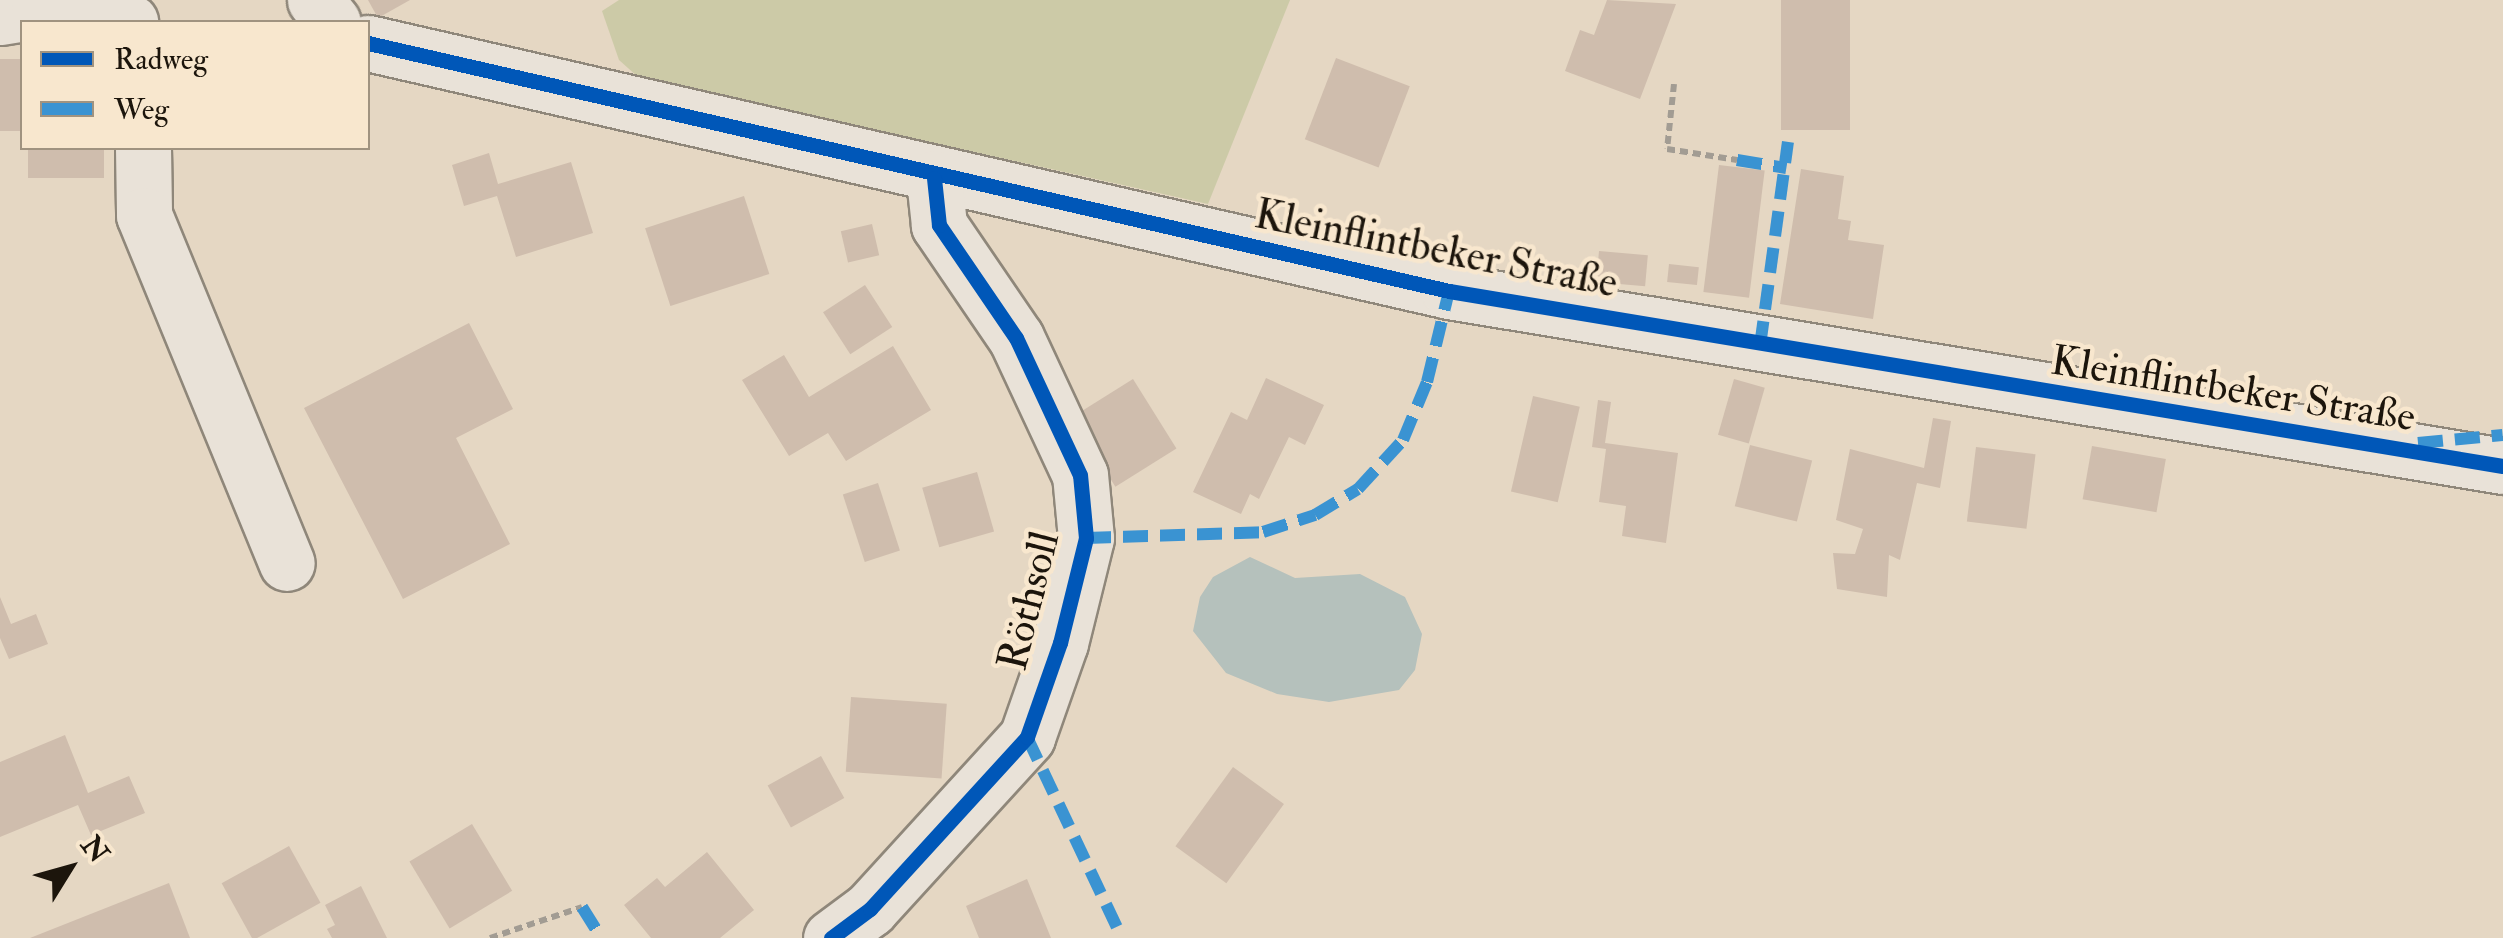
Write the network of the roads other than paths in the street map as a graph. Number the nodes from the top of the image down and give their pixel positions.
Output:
1 (315, 0) edge
2 (28, 9) edge
3 (114, 20) edge
4 (331, 20) edge
5 (370, 42) edge
6 (143, 150) edge
7 (934, 178) junction
8 (2503, 466) edge
9 (287, 563) dead end
10 (831, 938) edge

1 - 4 street
2 - 3 street
5 - 7 street, Kleinflintbeker Straße
6 - 9 street
7 - 8 street, Kleinflintbeker Straße
7 - 10 street, Röthsoll

